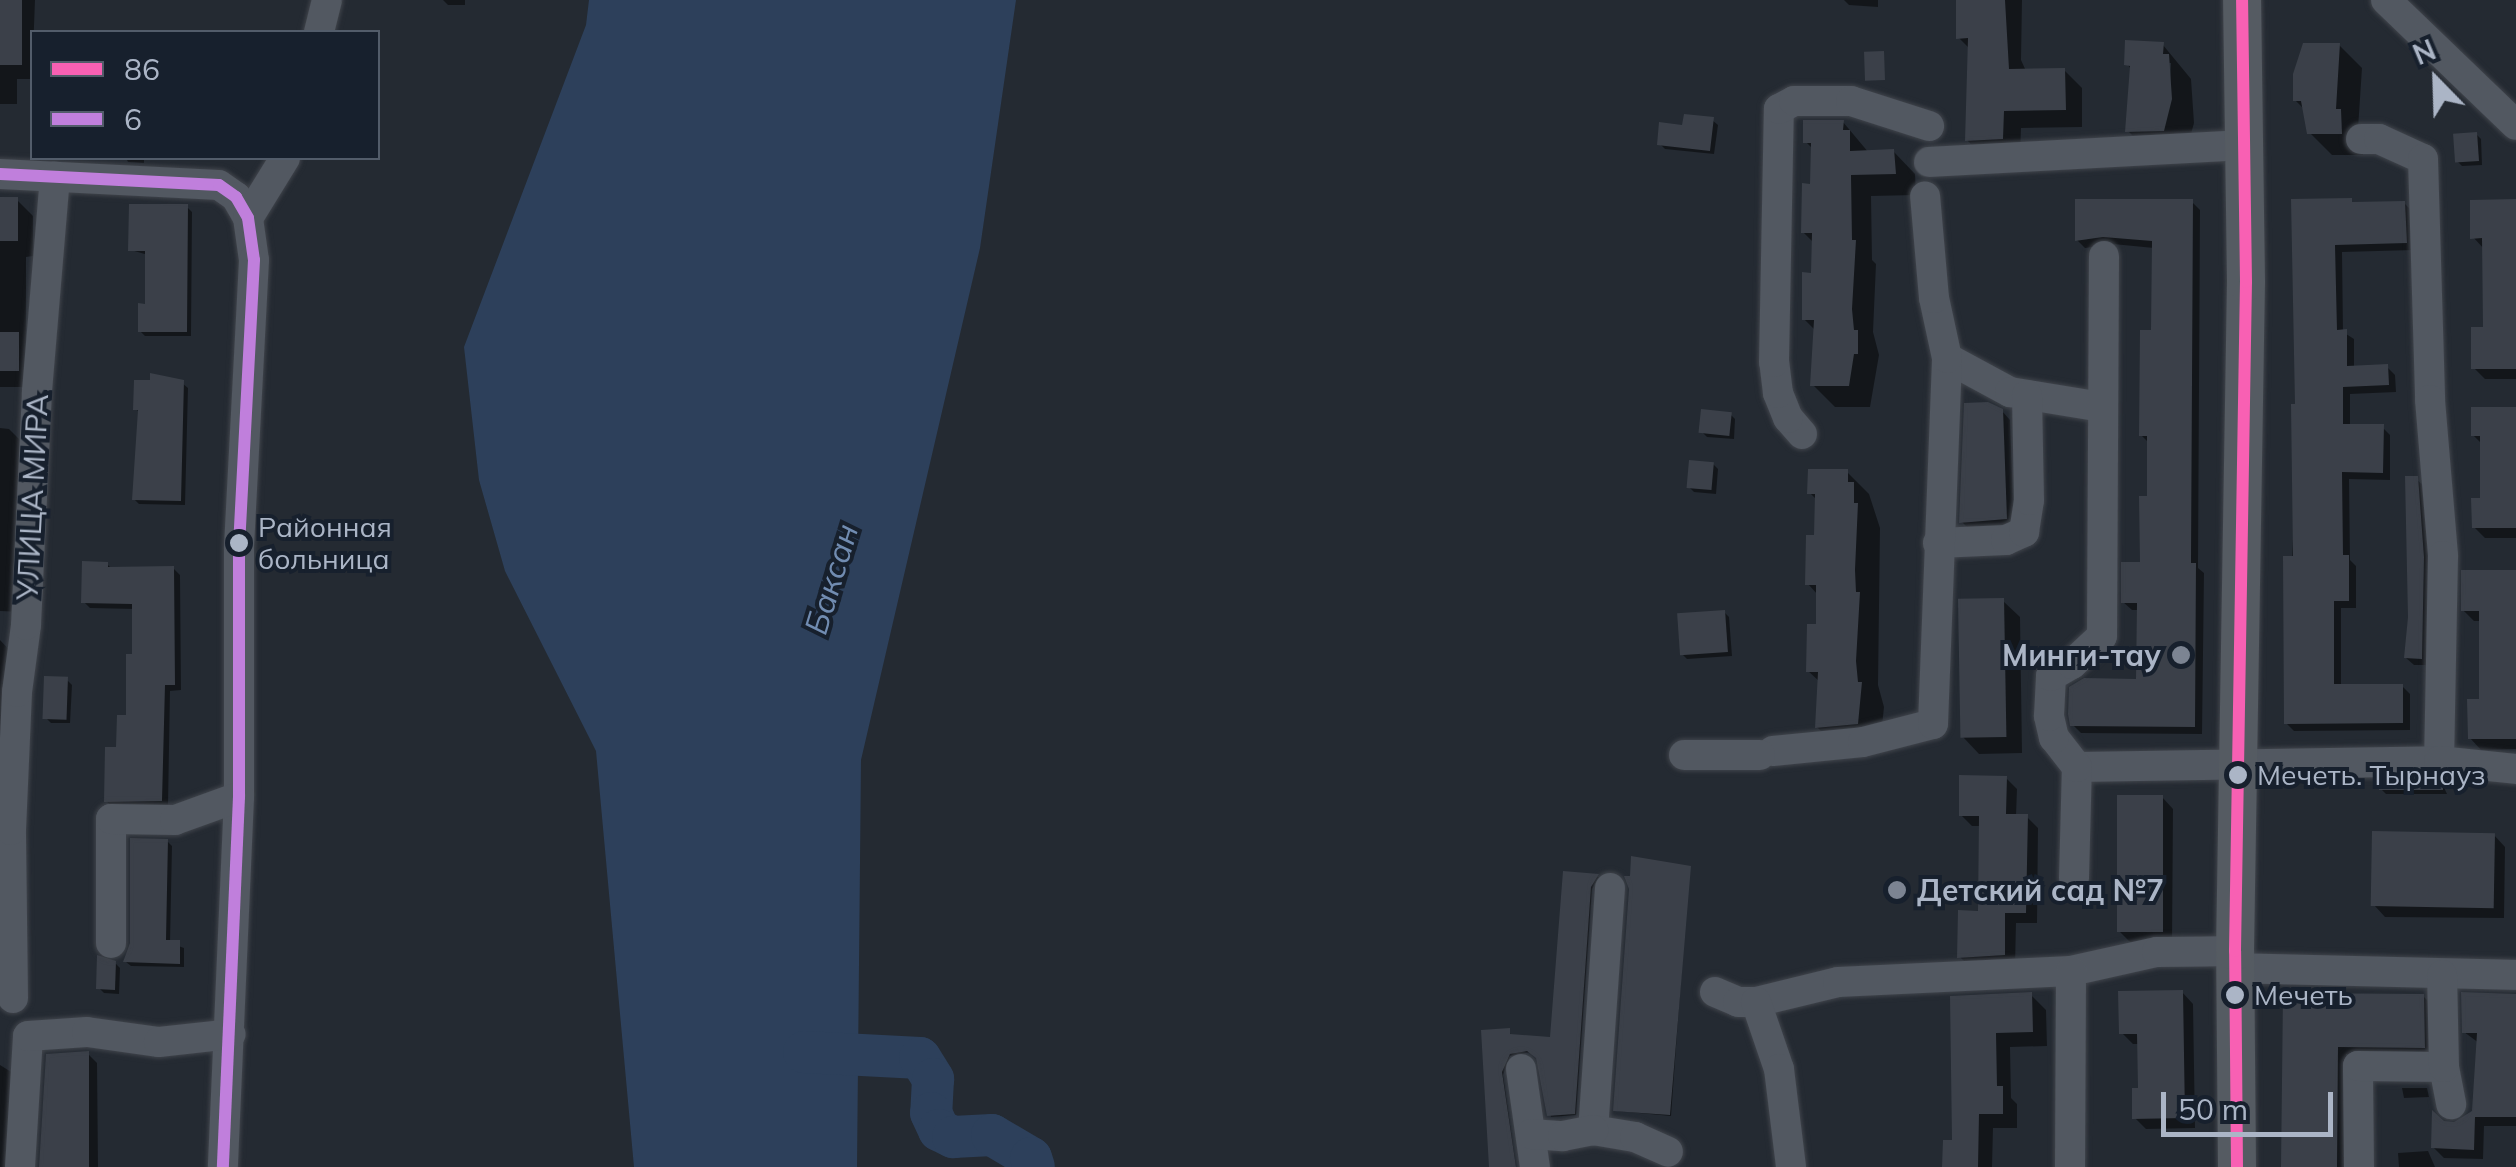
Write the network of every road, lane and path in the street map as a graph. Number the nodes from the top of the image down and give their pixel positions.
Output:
1 (327, 0) edge
2 (2242, 0) edge
3 (2386, 0) edge
4 (319, 30) edge
5 (2512, 115) edge
6 (1929, 126) dead end
7 (2361, 139) dead end
8 (2244, 145) junction
9 (284, 160) edge
10 (1929, 162) dead end
11 (0, 174) edge
12 (55, 176) junction
13 (1925, 196) dead end
14 (248, 218) junction
15 (2104, 256) dead end
16 (1947, 358) junction
17 (2027, 395) junction
18 (2102, 406) junction
19 (1802, 434) dead end
20 (1938, 543) junction
21 (13, 624) edge
22 (1684, 756) dead end
23 (2237, 761) junction
24 (2439, 761) junction
25 (2077, 767) junction
26 (2516, 769) edge
27 (238, 797) junction
28 (2074, 878) dead end
29 (1610, 888) dead end
30 (111, 943) dead end
31 (2235, 959) junction
32 (2071, 971) junction
33 (2442, 975) junction
34 (2516, 975) edge
35 (1714, 992) dead end
36 (13, 998) dead end
37 (1756, 1002) junction
38 (230, 1034) junction
39 (2444, 1067) junction
40 (1521, 1069) dead end
41 (2451, 1104) dead end
42 (1593, 1130) junction
43 (1531, 1134) junction
44 (1668, 1152) dead end
45 (20, 1167) edge
46 (223, 1167) edge
47 (1535, 1167) edge
48 (1791, 1167) edge
49 (2070, 1167) edge
50 (2237, 1167) edge
51 (2359, 1167) edge

1 - 4 street
2 - 8 main road
3 - 5 street
6 - 19 street
7 - 24 street
8 - 10 street
8 - 23 main road
9 - 14 street
11 - 12 street
12 - 14 street
12 - 21 street, УЛИЦА МИРА
13 - 16 street
14 - 27 street
15 - 18 street
16 - 17 street
16 - 20 street
17 - 18 street
17 - 20 street
18 - 25 street
20 - 22 street
21 - 36 street, УЛИЦА МИРА
23 - 24 street
23 - 25 street
23 - 31 main road
24 - 26 street
25 - 28 street
27 - 30 street
27 - 38 street
29 - 42 street
31 - 32 street
31 - 33 street
31 - 50 main road
32 - 37 street
32 - 49 street
33 - 34 street
33 - 39 street
35 - 37 street
37 - 48 street
38 - 45 street
38 - 46 street
39 - 41 street
39 - 51 street
40 - 43 street
42 - 43 street
42 - 44 street
43 - 47 street

